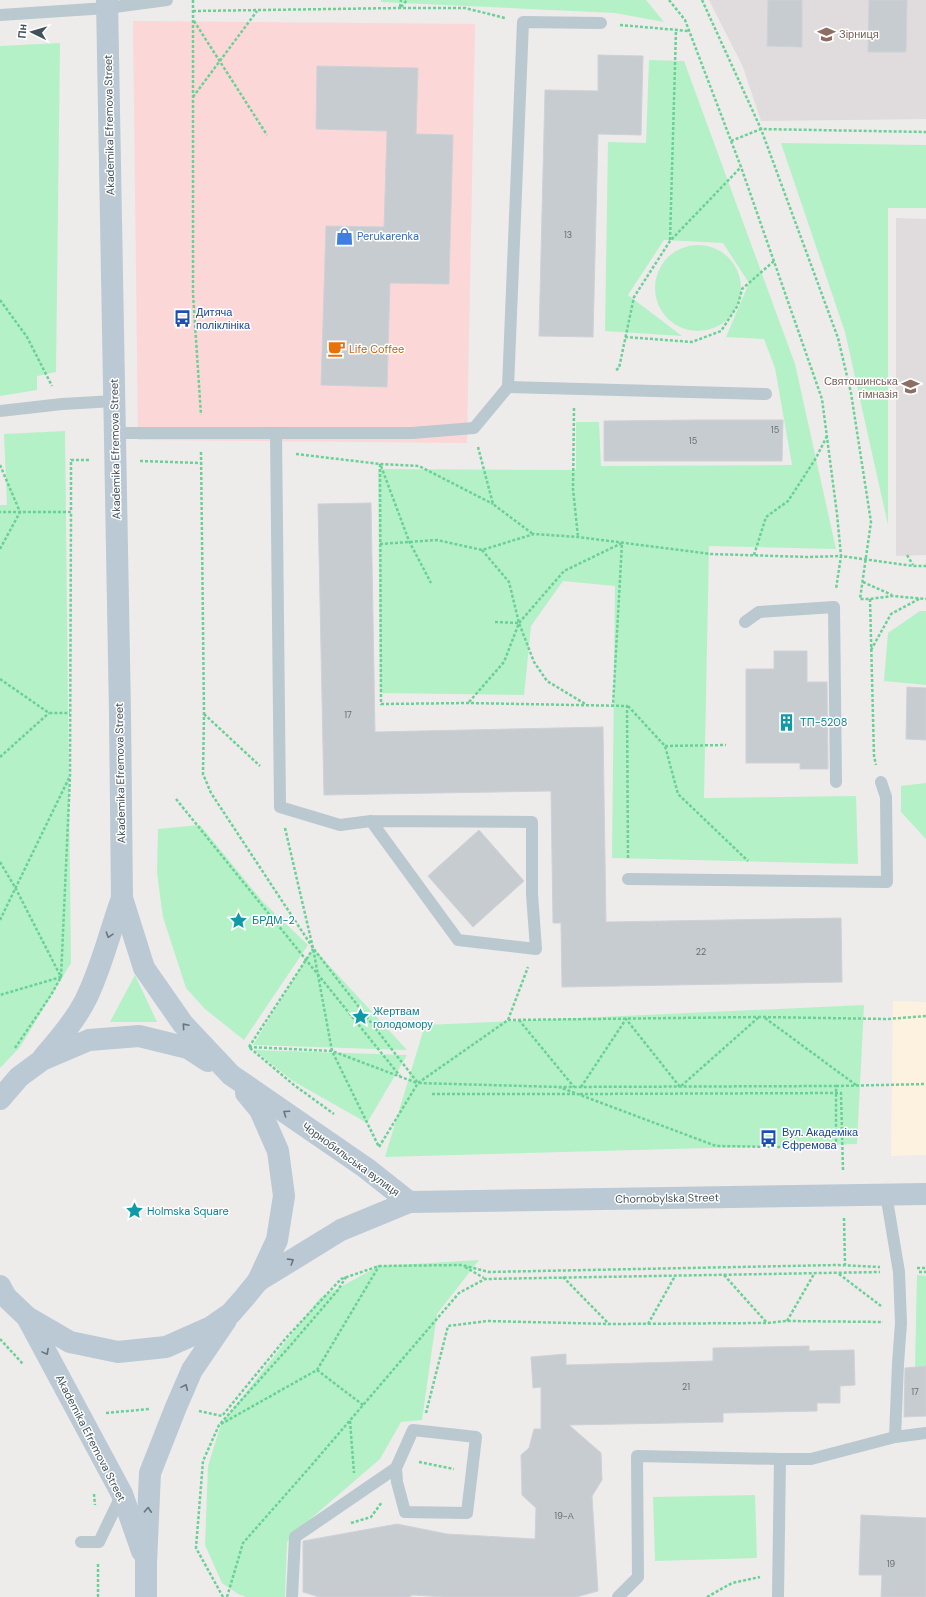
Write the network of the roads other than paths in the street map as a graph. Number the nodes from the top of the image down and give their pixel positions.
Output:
1 (167, 0) edge
2 (107, 4) edge
3 (0, 15) edge
4 (601, 23) road end
5 (508, 387) junction
6 (766, 394) dead end
7 (114, 401) junction
8 (0, 411) edge
9 (115, 433) junction
10 (276, 433) junction
11 (745, 622) dead end
12 (836, 782) dead end
13 (881, 782) road end
14 (371, 821) junction
15 (628, 879) road end
16 (122, 898) junction
17 (42, 1060) junction
18 (231, 1075) junction
19 (0, 1099) edge
20 (886, 1194) junction
21 (926, 1194) edge
22 (409, 1202) junction
23 (258, 1281) junction
24 (0, 1286) edge
25 (231, 1312) junction
26 (28, 1317) junction
27 (924, 1434) edge
28 (895, 1437) junction
29 (780, 1459) junction
30 (396, 1468) junction
31 (122, 1494) junction
32 (81, 1542) dead end
33 (146, 1563) junction
34 (146, 1597) edge
35 (292, 1597) edge
36 (618, 1597) edge
37 (778, 1597) edge

1 - 2 lane
2 - 3 lane
2 - 7 main road, Akademika Efremova Street
4 - 5 lane
5 - 6 lane
5 - 10 lane
7 - 8 lane
7 - 9 main road, Akademika Efremova Street
9 - 10 lane
9 - 16 main road, Akademika Efremova Street
10 - 14 lane
11 - 12 lane
13 - 15 lane
14 - 14 lane
16 -> 17 main road, Akademika Efremova Street
18 -> 16 main road, Akademika Efremova Street
17 - 18 main road
17 - 19 main road
22 -> 18 main road, Чорнобильська вулиця
18 - 23 main road
20 - 21 main road, Chornobylska Street
20 - 22 main road, Chornobylska Street
20 - 28 lane
23 -> 22 main road, Чорнобильська вулиця
23 - 25 main road
24 - 26 main road
25 - 26 main road
33 -> 25 main road, Akademika Efremova Street
26 -> 31 main road, Akademika Efremova Street
27 - 28 lane
28 - 29 lane
29 - 36 lane
29 - 37 lane
30 - 30 lane
30 - 35 lane
31 - 32 lane
31 - 33 main road, Akademika Efremova Street
33 - 34 main road, Akademika Efremova Street

